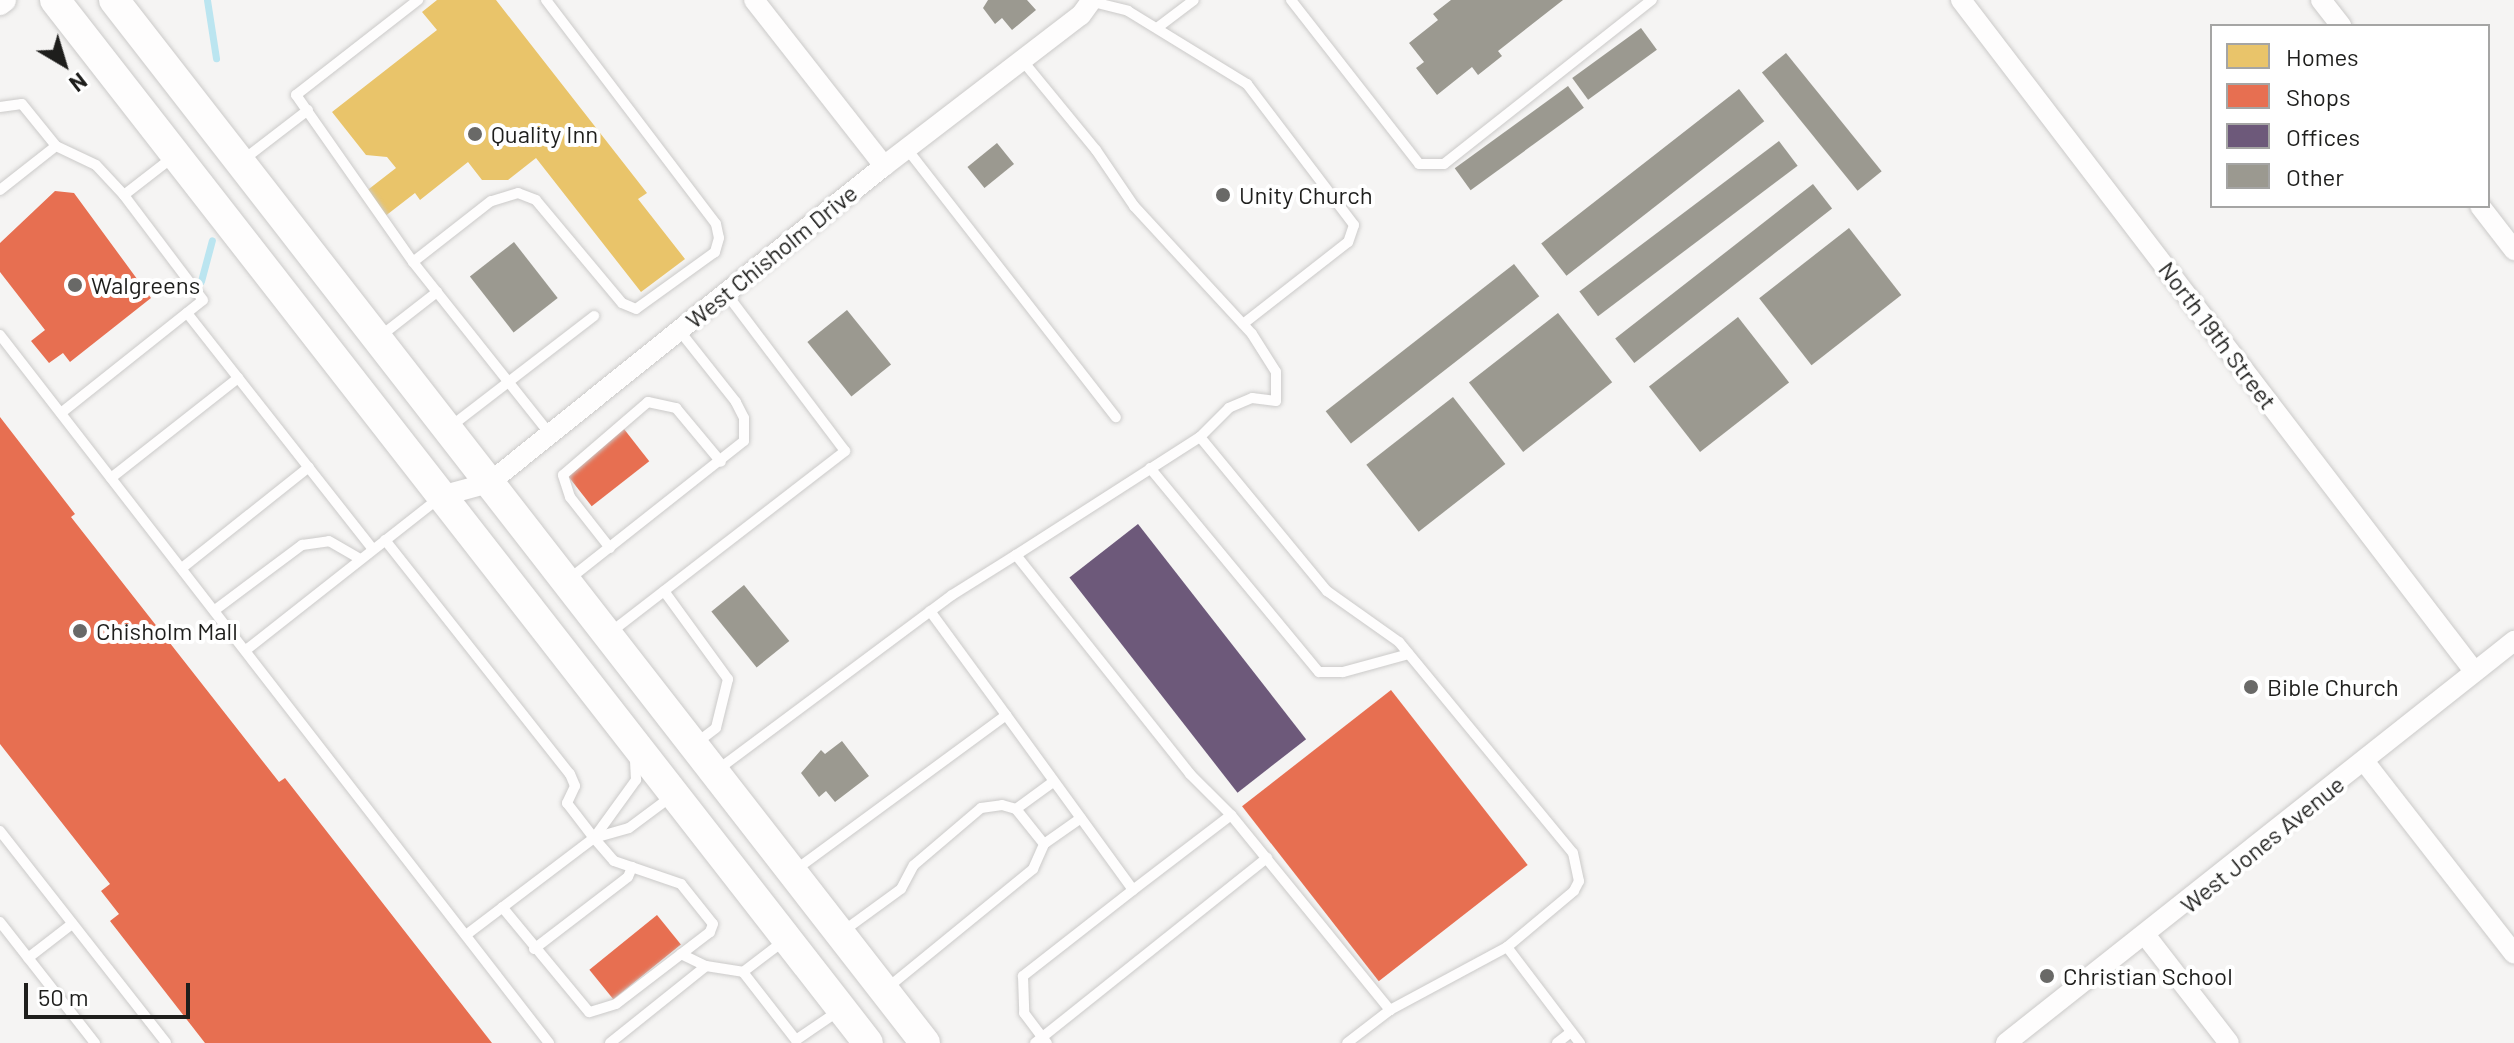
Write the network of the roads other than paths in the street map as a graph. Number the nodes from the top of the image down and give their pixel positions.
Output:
1 (55, 0) edge
2 (114, 0) edge
3 (418, 0) edge
4 (546, 0) edge
5 (754, 0) edge
6 (1194, 0) edge
7 (1291, 0) edge
8 (1652, 0) edge
9 (1961, 0) edge
10 (2321, 0) edge
11 (1093, 1) edge
12 (2339, 24) edge
13 (1157, 28) junction
14 (1022, 60) junction
15 (0, 107) edge
16 (308, 110) junction
17 (56, 146) junction
18 (907, 149) junction
19 (174, 155) junction
20 (240, 162) junction
21 (884, 166) junction
22 (0, 190) edge
23 (124, 195) junction
24 (2482, 208) edge
25 (2514, 250) edge
26 (413, 262) junction
27 (437, 292) junction
28 (726, 293) junction
29 (187, 313) junction
30 (594, 316) dead end
31 (1243, 324) junction
32 (679, 330) junction
33 (0, 335) edge
34 (377, 339) junction
35 (238, 378) junction
36 (508, 382) junction
37 (61, 413) junction
38 (1116, 417) dead end
39 (447, 429) junction
40 (550, 434) junction
41 (1200, 437) junction
42 (721, 462) junction
43 (309, 467) junction
44 (1150, 468) junction
45 (111, 478) junction
46 (489, 483) junction
47 (441, 496) junction
48 (385, 540) junction
49 (610, 548) junction
50 (373, 549) junction
51 (1016, 555) junction
52 (360, 559) junction
53 (182, 568) junction
54 (566, 582) junction
55 (664, 591) junction
56 (215, 610) junction
57 (930, 611) junction
58 (607, 634) junction
59 (2514, 641) edge
60 (246, 650) junction
61 (1409, 654) junction
62 (2474, 671) junction
63 (1006, 715) junction
64 (634, 742) junction
65 (694, 745) junction
66 (2364, 761) junction
67 (715, 772) junction
68 (1053, 782) junction
69 (674, 795) junction
70 (1016, 809) junction
71 (1231, 815) junction
72 (1081, 818) junction
73 (0, 831) edge
74 (594, 838) junction
75 (1044, 844) junction
76 (1267, 858) junction
77 (632, 867) junction
78 (793, 873) junction
79 (1133, 890) junction
80 (502, 907) junction
81 (0, 922) edge
82 (72, 924) junction
83 (840, 934) junction
84 (466, 935) junction
85 (2146, 936) junction
86 (787, 939) junction
87 (1507, 947) junction
88 (534, 949) junction
89 (681, 954) junction
90 (2514, 954) edge
91 (28, 958) junction
92 (706, 966) junction
93 (743, 972) junction
94 (884, 990) junction
95 (842, 1009) junction
96 (1390, 1010) junction
97 (1571, 1032) junction
98 (1042, 1041) edge
99 (612, 1042) edge
100 (794, 1042) edge
101 (95, 1043) edge
102 (166, 1043) edge
103 (549, 1043) edge
104 (868, 1043) edge
105 (925, 1043) edge
106 (1347, 1043) edge
107 (1557, 1043) edge
108 (1580, 1043) edge
109 (2006, 1043) edge
110 (2229, 1043) edge

1 - 19 main road
2 - 20 main road
3 - 16 lane
4 - 26 lane
5 - 21 street
6 - 13 lane
7 - 8 lane
9 - 62 street, North 19th Street
10 - 12 street
11 - 13 lane
11 - 14 street, West Chisholm Drive
13 - 31 lane
14 - 18 street, West Chisholm Drive
14 - 31 lane
15 - 17 lane
16 - 20 lane
16 - 26 lane
17 - 22 lane
17 - 23 lane
18 - 21 street, West Chisholm Drive
18 - 38 lane
19 - 23 lane
19 - 47 main road
20 - 34 main road
21 - 28 street, West Chisholm Drive
23 - 29 lane
24 - 25 street
26 - 27 lane
27 - 34 lane
27 - 36 lane
28 - 32 street, West Chisholm Drive
28 - 55 lane
29 - 35 lane
29 - 37 lane
30 - 36 lane
31 - 41 lane
32 - 40 street, West Chisholm Drive
32 - 42 lane
33 - 37 lane
34 - 39 main road
35 - 43 lane
35 - 45 lane
36 - 39 lane
36 - 40 lane
37 - 45 lane
39 - 46 main road
40 - 46 street, West Chisholm Drive
41 - 44 lane
41 - 61 lane
42 - 49 lane
42 - 49 lane
43 - 50 lane
43 - 53 lane
44 - 51 lane
44 - 61 lane
45 - 53 lane
46 - 47 street, West Chisholm Drive
46 - 54 main road
47 - 48 lane
47 - 64 main road
48 - 50 lane
48 - 74 lane
49 - 54 lane
50 - 52 lane
51 - 57 lane
51 - 71 lane
52 - 56 lane
52 - 60 lane
53 - 56 lane
54 - 58 main road
55 - 58 lane
55 - 65 lane
56 - 60 lane
57 - 63 lane
57 - 67 lane
58 - 65 main road
59 - 62 street, West Jones Avenue
60 - 84 lane
61 - 87 lane
62 - 66 street, West Jones Avenue
63 - 68 lane
63 - 78 lane
64 - 69 main road
64 - 74 lane
65 - 67 main road
66 - 85 street, West Jones Avenue
66 - 90 street
67 - 78 main road
68 - 70 lane
68 - 72 lane
69 - 74 lane
69 - 86 main road
70 - 75 lane
70 - 83 lane
71 - 76 lane
71 - 79 lane
72 - 75 lane
72 - 79 lane
73 - 82 lane
74 - 77 lane
74 - 80 lane
75 - 94 lane
76 - 96 lane
76 - 98 lane
77 - 88 lane
77 - 89 lane
78 - 83 main road
79 - 98 lane
80 - 84 lane
80 - 88 lane
81 - 91 lane
82 - 91 lane
82 - 102 lane
83 - 94 main road
84 - 103 lane
85 - 109 street, West Jones Avenue
85 - 110 street
86 - 93 lane
86 - 95 main road
87 - 96 lane
87 - 97 lane
88 - 89 lane
89 - 92 lane
91 - 101 lane
92 - 93 lane
92 - 99 lane
93 - 100 lane
94 - 105 main road
95 - 100 lane
95 - 104 main road
96 - 106 lane
97 - 107 lane
97 - 108 lane

